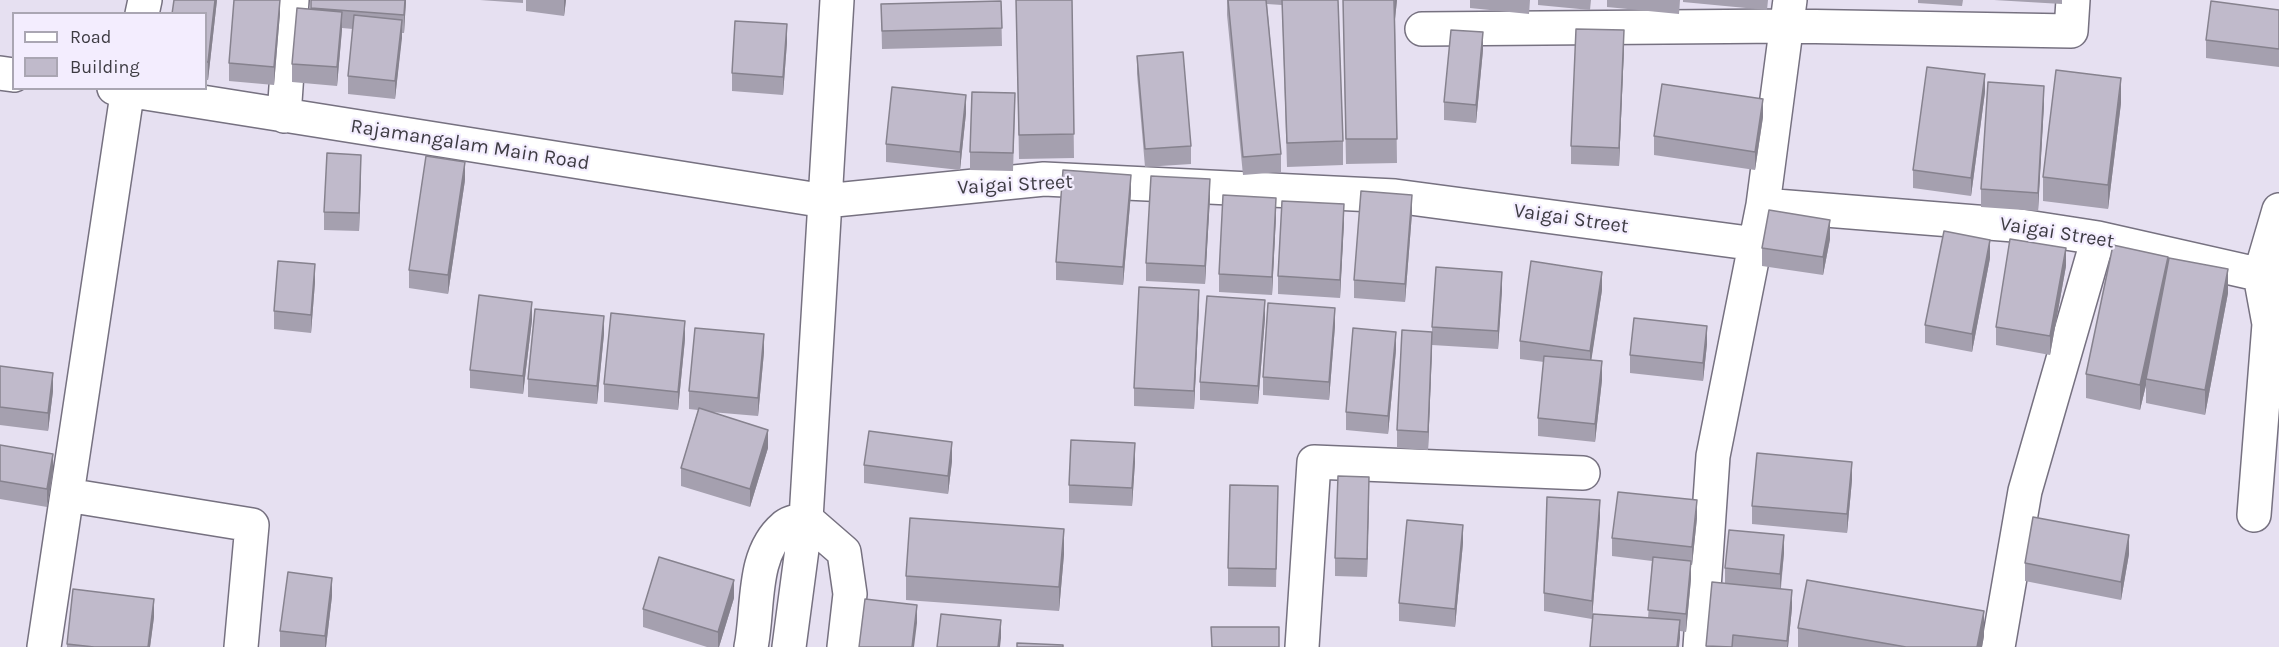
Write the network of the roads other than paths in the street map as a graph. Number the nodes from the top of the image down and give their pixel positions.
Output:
1 (292, 0) edge
2 (837, 0) edge
3 (2073, 0) edge
4 (1789, 13) edge
5 (1422, 29) dead end
6 (123, 90) edge
7 (129, 90) edge
8 (284, 116) junction
9 (825, 201) junction
10 (1763, 205) junction
11 (2279, 210) edge
12 (2098, 238) junction
13 (1756, 244) junction
14 (2269, 277) edge
15 (1583, 473) dead end
16 (67, 495) junction
17 (2254, 515) dead end
18 (806, 519) junction
19 (44, 647) edge
20 (241, 647) edge
21 (751, 647) edge
22 (789, 647) edge
23 (844, 647) edge
24 (1302, 647) edge
25 (1700, 647) edge
26 (1998, 647) edge

1 - 8 street
2 - 9 street
3 - 4 street
4 - 5 street
4 - 10 street
6 - 16 street
7 - 8 street, Rajamangalam Main Road
8 - 9 street, Rajamangalam Main Road
9 - 13 street, Vaigai Street
9 - 18 street
10 - 12 street, Vaigai Street
10 - 13 street
11 - 14 street
12 - 14 street, Vaigai Street
12 - 26 street
13 - 25 street
14 - 17 street
15 - 24 street
16 - 19 street
16 - 20 street
18 - 21 street
18 - 22 street
18 - 23 street

